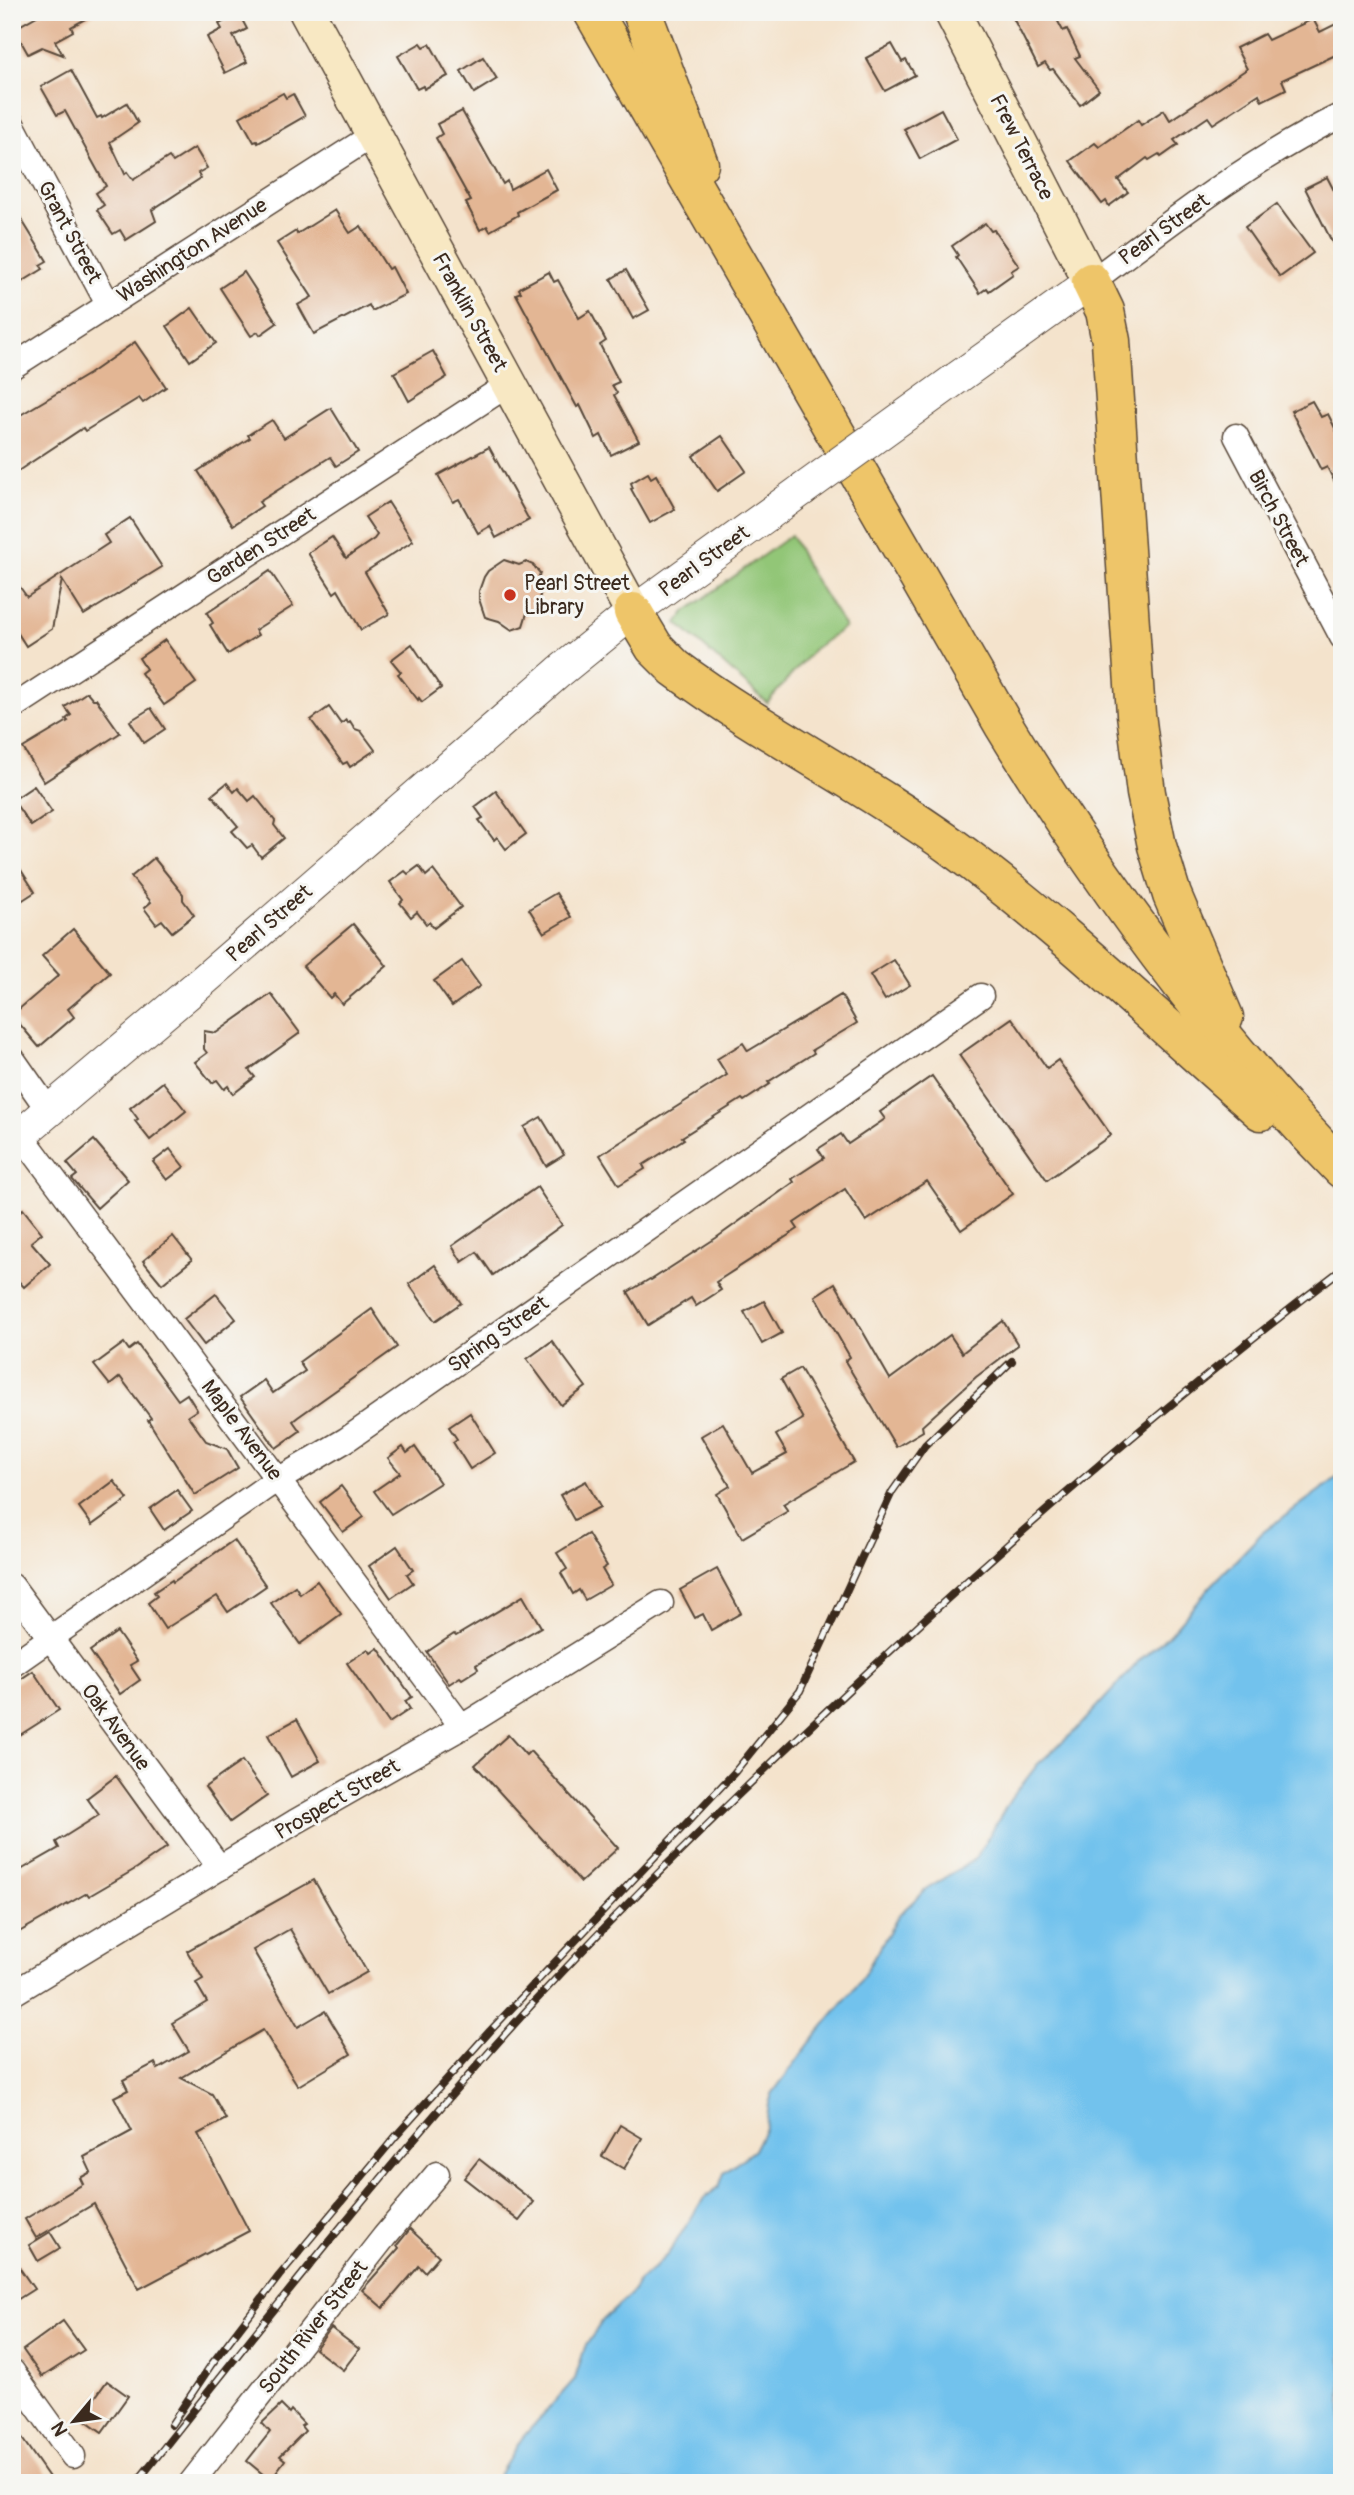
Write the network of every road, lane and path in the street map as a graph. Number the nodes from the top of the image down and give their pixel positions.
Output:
1 (307, 12) edge
2 (593, 12) edge
3 (642, 12) edge
4 (952, 12) edge
5 (1342, 116) edge
6 (12, 124) edge
7 (373, 135) junction
8 (727, 242) junction
9 (1091, 282) junction
10 (108, 304) junction
11 (12, 367) edge
12 (509, 384) junction
13 (1236, 436) dead end
14 (633, 612) junction
15 (1342, 637) edge
16 (12, 708) edge
17 (981, 996) dead end
18 (1238, 1055) junction
19 (12, 1058) edge
20 (49, 1111) junction
21 (16, 1139) edge
22 (1337, 1164) edge
23 (279, 1480) junction
24 (12, 1586) edge
25 (661, 1603) dead end
26 (51, 1638) junction
27 (12, 1665) edge
28 (462, 1727) junction
29 (220, 1868) junction
30 (12, 1994) edge
31 (437, 2174) dead end
32 (12, 2371) edge
33 (72, 2456) dead end
34 (191, 2483) edge

1 - 7 main road, Franklin Street
2 - 8 main road
3 - 8 main road
4 - 9 main road, Frew Terrace
5 - 9 street, Pearl Street
6 - 10 street, Grant Street
7 - 10 street, Washington Avenue
7 - 12 main road, Franklin Street
8 - 18 main road
9 - 14 street, Pearl Street, bridge
9 - 18 main road
10 - 11 street, Washington Avenue
12 - 14 main road, Franklin Street
12 - 16 street, Garden Street
13 - 15 street, Birch Street
14 - 20 street, Pearl Street
14 - 22 main road
17 - 23 street, Spring Street
18 - 22 main road
19 - 20 street
20 - 21 street, Pearl Street
21 - 23 street, Maple Avenue
23 - 26 street, Spring Street
23 - 28 street, Maple Avenue
24 - 26 street, Oak Avenue
25 - 28 street, Prospect Street
26 - 27 street, Spring Street
26 - 29 street, Oak Avenue
28 - 29 street, Prospect Street
29 - 30 street, Prospect Street
31 - 34 street, South River Street
32 - 33 street

